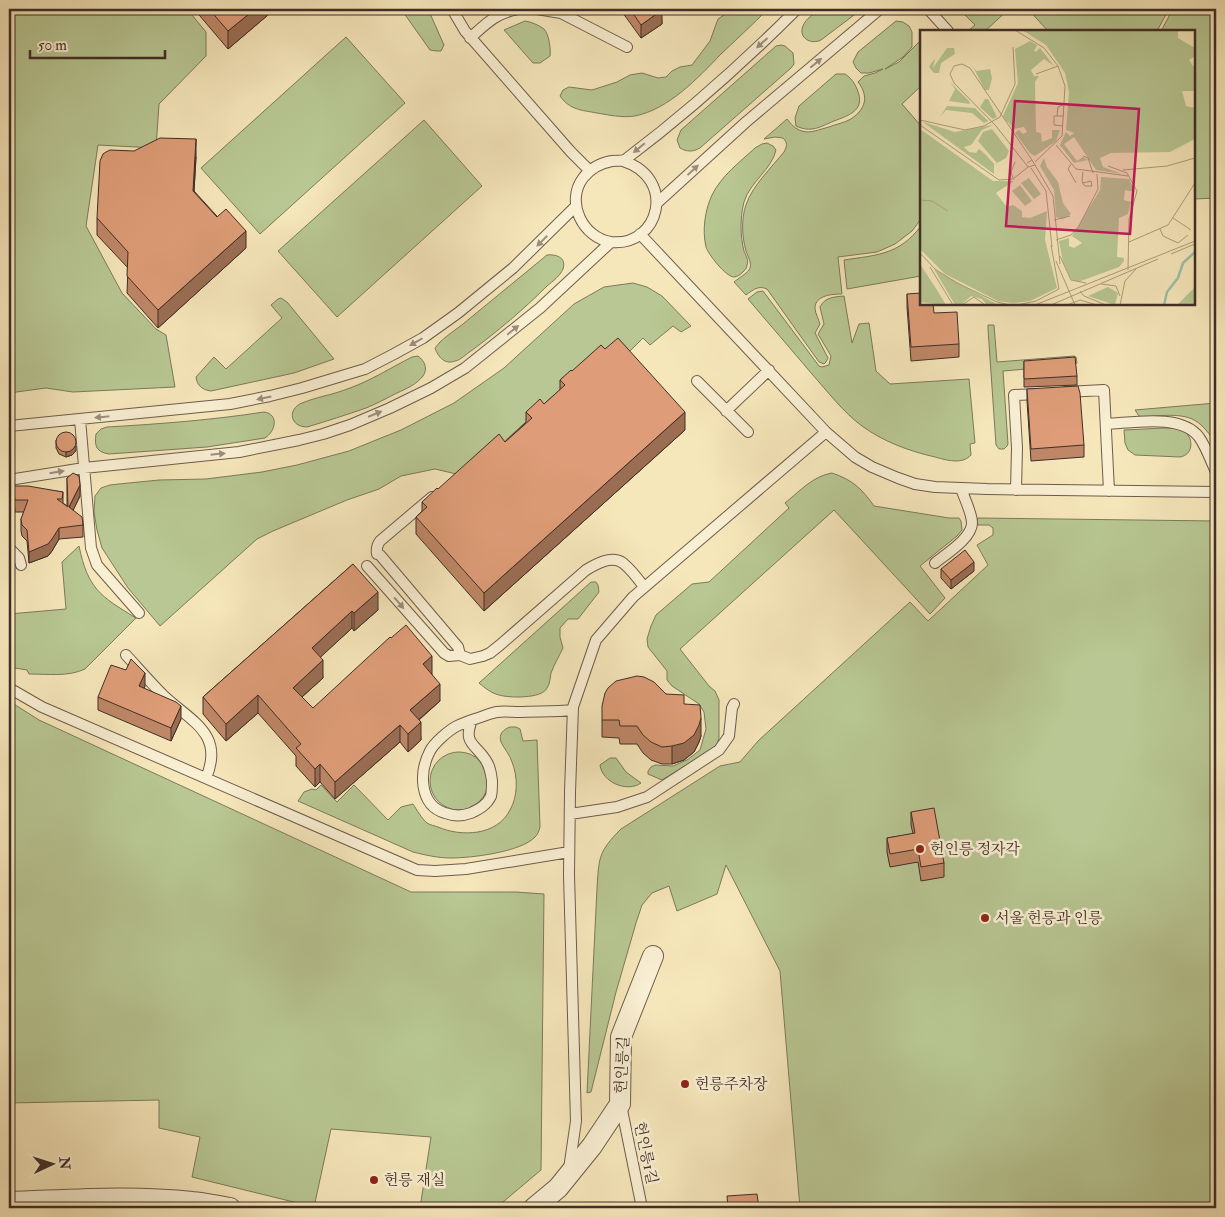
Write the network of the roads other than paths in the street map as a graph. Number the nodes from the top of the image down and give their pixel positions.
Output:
1 (452, 9) edge
2 (518, 9) edge
3 (538, 9) edge
4 (797, 9) edge
5 (880, 9) edge
6 (928, 9) edge
7 (947, 30) edge
8 (470, 38) junction
9 (627, 47) dead end
10 (624, 161) junction
11 (590, 170) junction
12 (657, 203) junction
13 (576, 206) junction
14 (640, 234) junction
15 (611, 242) junction
16 (769, 370) junction
17 (697, 381) dead end
18 (726, 411) junction
19 (80, 419) junction
20 (1106, 424) junction
21 (9, 426) edge
22 (748, 432) dead end
23 (826, 432) junction
24 (84, 468) junction
25 (1216, 472) edge
26 (9, 480) edge
27 (961, 488) junction
28 (1016, 490) junction
29 (1109, 491) junction
30 (437, 492) edge
31 (1216, 492) edge
32 (9, 548) edge
33 (935, 563) dead end
34 (21, 565) dead end
35 (367, 566) dead end
36 (644, 587) junction
37 (138, 613) dead end
38 (126, 655) dead end
39 (460, 655) junction
40 (9, 688) edge
41 (734, 704) dead end
42 (573, 710) junction
43 (472, 720) junction
44 (206, 778) junction
45 (570, 814) junction
46 (570, 852) junction
47 (653, 956) dead end
48 (620, 1104) junction
49 (568, 1176) junction
50 (9, 1202) edge
51 (230, 1208) edge
52 (534, 1208) edge
53 (642, 1208) edge

1 - 8 lane
2 - 8 lane
3 - 9 lane
4 -> 10 lane
12 -> 5 lane
6 - 7 lane
8 - 11 lane
10 - 11 lane
10 - 12 lane
11 - 13 lane
12 - 14 lane
13 - 15 lane
13 -> 19 lane
14 - 15 lane
14 - 16 lane
24 -> 15 lane
16 - 18 lane
16 - 23 lane
17 - 18 lane
18 - 22 lane
19 - 21 lane
19 - 24 lane
20 - 25 lane
20 - 28 lane
20 - 29 lane
23 - 27 lane
23 - 36 lane
26 -> 24 lane
24 - 37 lane
27 - 28 lane
27 - 33 lane
28 - 29 lane
29 - 31 lane
30 - 39 lane
32 - 34 lane
35 -> 39 lane
36 - 39 lane
36 - 42 lane
38 - 44 lane
40 - 44 lane
41 - 45 lane
42 - 43 lane
42 - 45 lane
43 - 43 lane
44 - 46 lane
45 - 46 lane
46 - 49 lane
47 - 48 street, 헌인릉길
48 - 49 street, 헌인릉길
48 - 53 lane, 헌인릉1길
49 - 52 street, 헌인릉길
50 - 51 street

